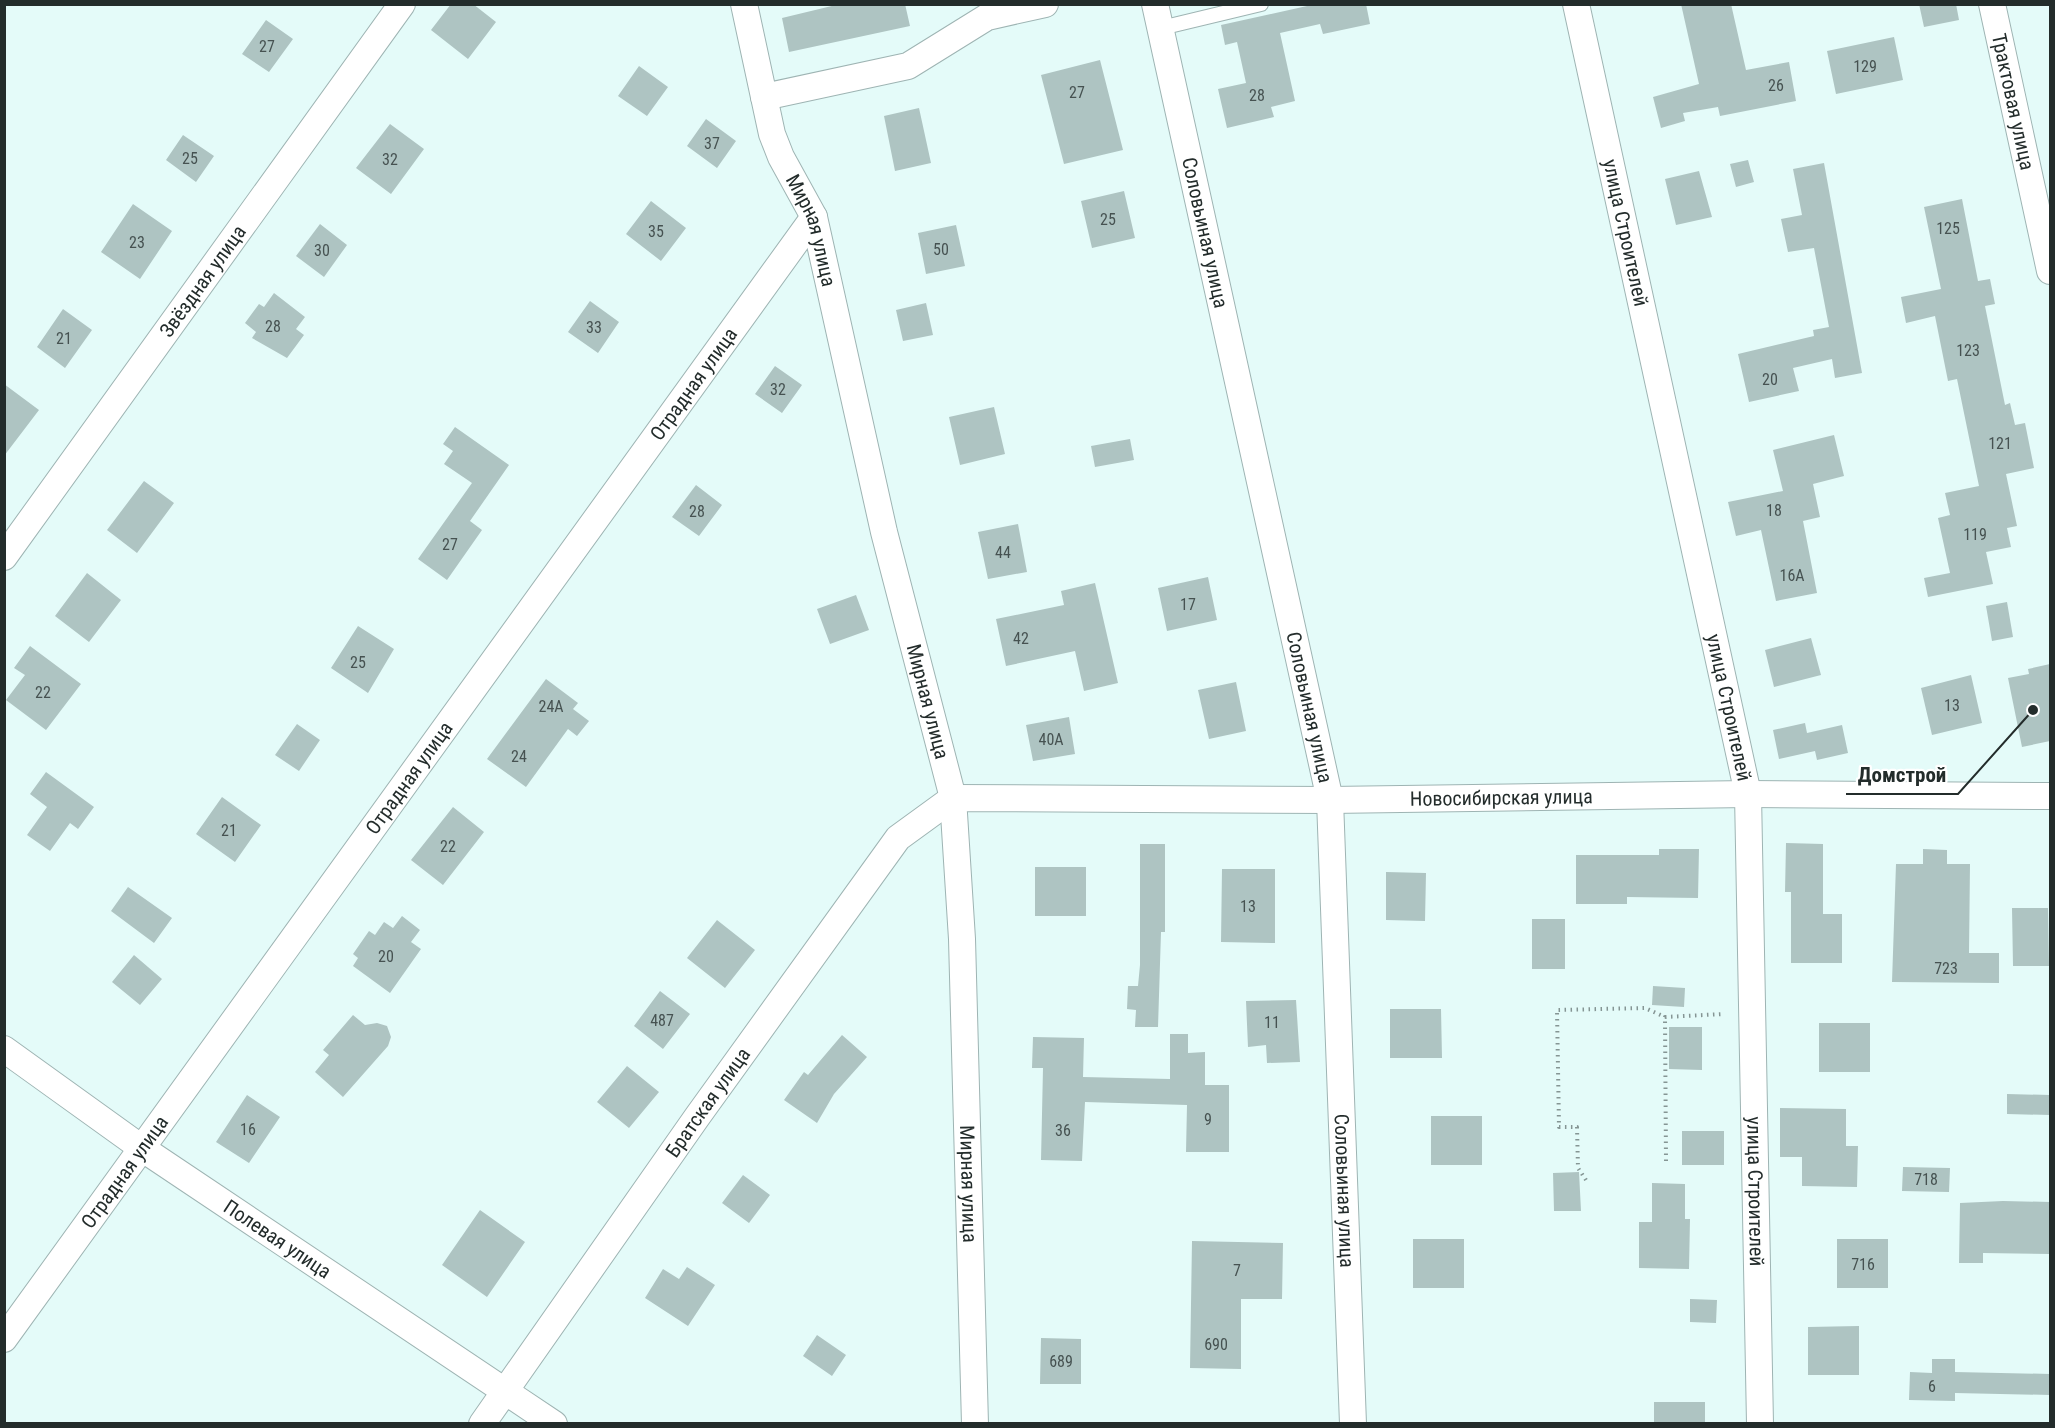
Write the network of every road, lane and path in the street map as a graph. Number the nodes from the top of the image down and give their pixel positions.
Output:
1 (402, 4) edge
2 (744, 4) edge
3 (1045, 4) edge
4 (1261, 4) edge
5 (1576, 4) edge
6 (1992, 4) edge
7 (1158, 16) edge
8 (764, 98) junction
9 (814, 217) junction
10 (2050, 271) edge
11 (4, 557) edge
12 (1748, 794) junction
13 (2050, 796) edge
14 (953, 798) junction
15 (1330, 800) junction
16 (1723, 1014) dead end
17 (1665, 1017) junction
18 (4, 1049) edge
19 (143, 1149) junction
20 (1666, 1161) dead end
21 (1586, 1180) dead end
22 (4, 1339) edge
23 (507, 1391) junction
24 (482, 1424) edge
25 (554, 1424) edge
26 (975, 1424) edge
27 (1353, 1424) edge
28 (1760, 1424) edge

1 - 11 street, Звёздная улица
2 - 8 street, Мирная улица
3 - 8 street
4 - 7 lane
5 - 12 street, улица Строителей
6 - 10 street, Трактовая улица
7 - 15 street, Соловьиная улица
8 - 9 street, Мирная улица
9 - 14 street, Мирная улица
9 - 19 street, Отрадная улица
12 - 13 street, Новосибирская улица
12 - 15 street, Новосибирская улица
12 - 28 street, улица Строителей
14 - 15 street, Новосибирская улица
14 - 23 street, Братская улица
14 - 26 street, Мирная улица
15 - 27 street, Соловьиная улица
16 - 17 path
17 - 20 path
17 - 21 path
18 - 19 street, Полевая улица
19 - 22 street, Отрадная улица
19 - 23 street, Полевая улица
23 - 24 street, Братская улица
23 - 25 street, Полевая улица

